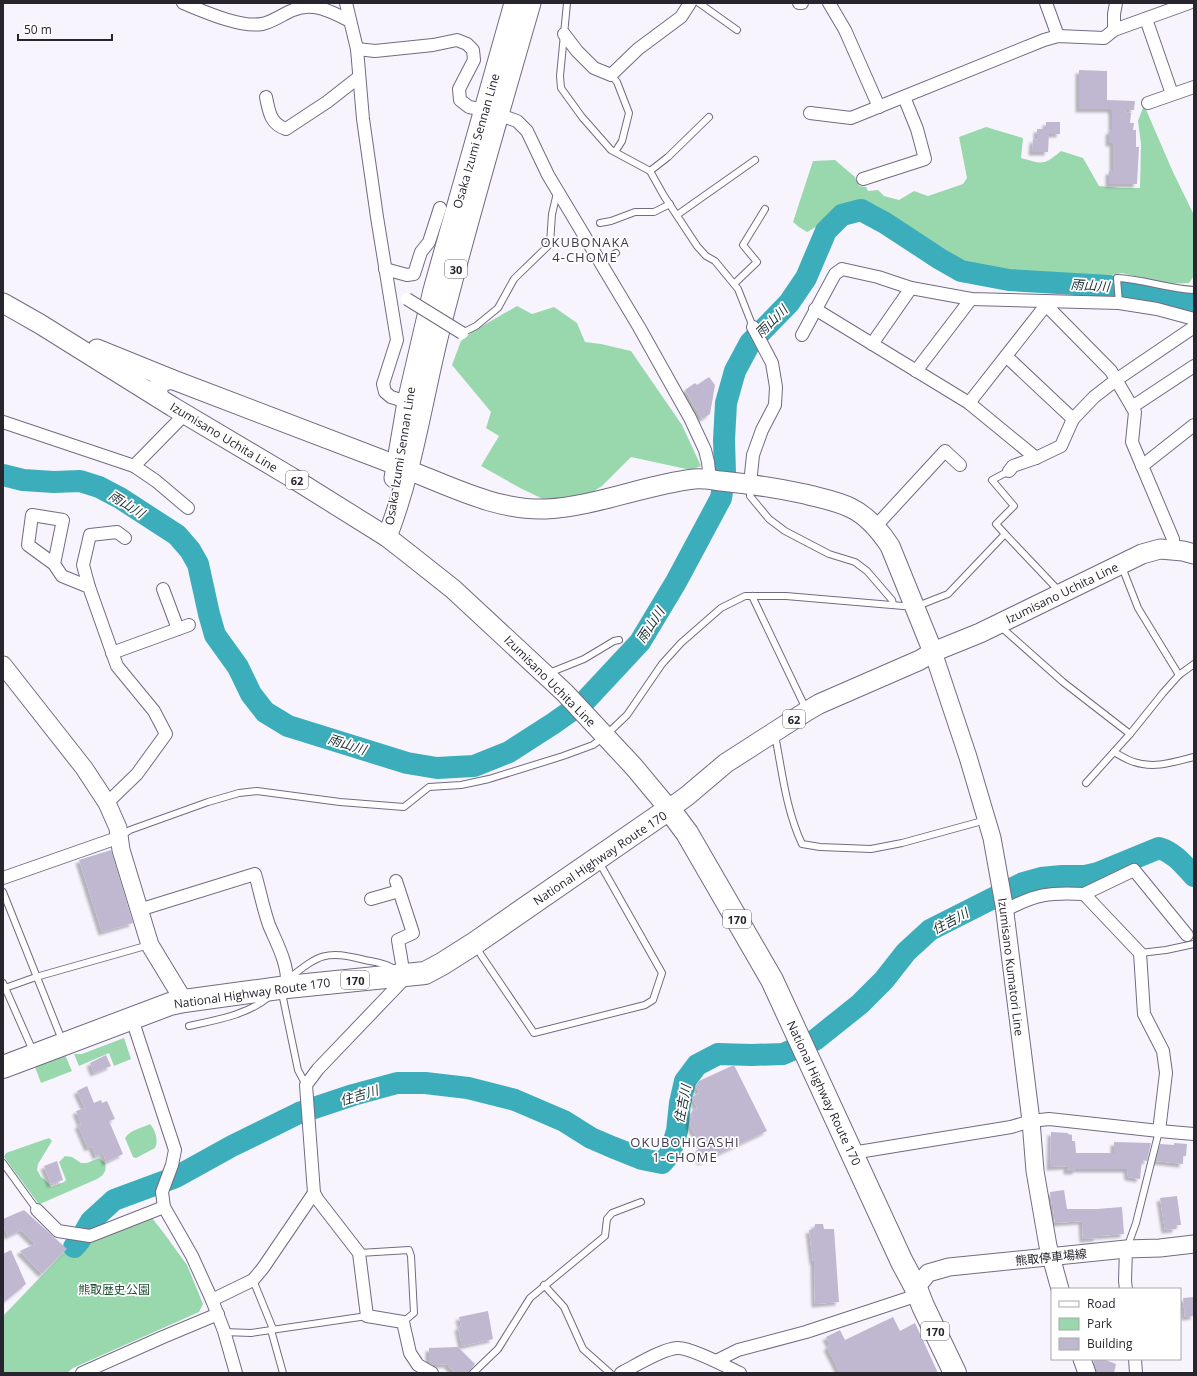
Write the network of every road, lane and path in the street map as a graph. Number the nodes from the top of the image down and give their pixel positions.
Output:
1 (183, 3) edge
2 (346, 3) edge
3 (514, 3) edge
4 (531, 3) edge
5 (566, 3) edge
6 (690, 3) edge
7 (699, 3) edge
8 (830, 3) edge
9 (1046, 3) edge
10 (1116, 3) edge
11 (1189, 3) edge
12 (1146, 19) junction
13 (350, 21) junction
14 (737, 30) dead end
15 (1114, 30) junction
16 (564, 34) junction
17 (1058, 36) junction
18 (357, 49) junction
19 (611, 75) junction
20 (359, 77) junction
21 (1194, 87) edge
22 (1172, 94) junction
23 (266, 97) dead end
24 (904, 97) junction
25 (1148, 103) dead end
26 (879, 107) junction
27 (492, 113) junction
28 (810, 113) dead end
29 (709, 117) dead end
30 (615, 152) junction
31 (755, 160) dead end
32 (650, 171) junction
33 (863, 179) dead end
34 (558, 192) junction
35 (670, 204) junction
36 (440, 208) dead end
37 (765, 209) dead end
38 (677, 215) junction
39 (600, 223) dead end
40 (616, 253) dead end
41 (600, 262) junction
42 (385, 269) junction
43 (734, 284) junction
44 (911, 288) junction
45 (1194, 290) edge
46 (971, 299) junction
47 (390, 300) junction
48 (1119, 302) junction
49 (3, 303) edge
50 (1046, 303) junction
51 (815, 309) junction
52 (1194, 319) edge
53 (40, 324) junction
54 (1194, 326) edge
55 (753, 327) joint
56 (462, 332) joint
57 (802, 335) dead end
58 (872, 344) junction
59 (1006, 356) junction
60 (1194, 366) edge
61 (916, 371) junction
62 (171, 379) junction
63 (1116, 380) junction
64 (159, 398) junction
65 (407, 402) junction
66 (969, 403) junction
67 (1132, 407) junction
68 (185, 414) junction
69 (1073, 419) junction
70 (3, 422) edge
71 (1194, 425) edge
72 (1036, 458) junction
73 (960, 465) dead end
74 (134, 466) junction
75 (1142, 466) junction
76 (402, 468) junction
77 (1009, 470) joint
78 (728, 482) junction
79 (188, 508) dead end
80 (875, 527) junction
81 (1005, 534) junction
82 (387, 537) junction
83 (125, 538) dead end
84 (1174, 551) junction
85 (1194, 554) edge
86 (54, 564) dead end
87 (1120, 564) junction
88 (89, 587) junction
89 (163, 589) dead end
90 (1061, 594) junction
91 (752, 596) junction
92 (893, 604) junction
93 (915, 606) junction
94 (998, 624) junction
95 (619, 640) dead end
96 (933, 652) junction
97 (112, 653) junction
98 (1194, 664) edge
99 (3, 665) edge
100 (1179, 675) junction
101 (548, 677) junction
102 (807, 711) junction
103 (775, 731) junction
104 (1130, 734) junction
105 (605, 736) junction
106 (1114, 752) junction
107 (1194, 757) edge
108 (1086, 783) dead end
109 (106, 803) junction
110 (669, 809) junction
111 (987, 820) junction
112 (120, 837) junction
113 (597, 859) junction
114 (3, 878) edge
115 (3, 892) edge
116 (1084, 894) junction
117 (371, 899) dead end
118 (1004, 908) junction
119 (139, 910) junction
120 (1191, 939) edge
121 (475, 943) junction
122 (150, 945) junction
123 (1140, 952) junction
124 (406, 975) junction
125 (36, 977) junction
126 (285, 984) junction
127 (4, 986) edge
128 (184, 1001) junction
129 (132, 1019) junction
130 (189, 1026) dead end
131 (63, 1044) junction
132 (34, 1055) junction
133 (3, 1067) edge
134 (306, 1086) junction
135 (1031, 1121) junction
136 (1159, 1131) junction
137 (1194, 1134) edge
138 (852, 1153) junction
139 (3, 1163) edge
140 (314, 1193) junction
141 (642, 1202) dead end
142 (164, 1207) junction
143 (37, 1210) joint
144 (1194, 1244) edge
145 (1126, 1249) junction
146 (359, 1253) junction
147 (1051, 1256) junction
148 (253, 1280) junction
149 (544, 1285) junction
150 (916, 1288) junction
151 (1060, 1288) edge
152 (1126, 1288) edge
153 (212, 1300) junction
154 (218, 1314) junction
155 (367, 1316) junction
156 (403, 1322) junction
157 (272, 1329) junction
158 (224, 1332) junction
159 (1082, 1360) edge
160 (1135, 1360) edge
161 (716, 1361) junction
162 (82, 1373) edge
163 (236, 1373) edge
164 (283, 1373) edge
165 (432, 1373) edge
166 (473, 1373) edge
167 (610, 1373) edge
168 (621, 1373) edge
169 (740, 1373) edge
170 (955, 1373) edge
171 (1087, 1373) edge
172 (1136, 1373) edge

1 - 13 street
2 - 13 street
3 - 27 main road, Osaka Izumi Sennan Line / 30
4 - 27 main road, Osaka Izumi Sennan Line / 30
5 - 16 lane
6 - 19 street
7 - 14 lane
8 - 26 street
9 - 17 street
10 - 15 street
11 - 12 street
12 - 15 street
12 - 22 street
13 - 18 street
15 - 17 street
16 - 19 street
16 - 30 lane
17 - 24 street
18 - 20 street
18 - 27 street
19 - 30 lane
20 - 23 street
20 - 42 street
21 - 22 street
22 - 25 street
24 - 26 street
24 - 33 street
26 - 28 street
27 - 34 street
27 - 65 main road, Osaka Izumi Sennan Line / 30
27 - 76 main road, Osaka Izumi Sennan Line / 30
29 - 32 lane
30 - 32 lane
31 - 38 lane
32 - 35 lane
34 - 41 street
34 - 56 lane
35 - 38 lane
35 - 39 lane
36 - 42 street
37 - 43 lane
38 - 43 lane
40 - 41 lane
41 - 78 street
42 - 47 street
43 - 55 lane
44 - 46 street
44 - 51 street
44 - 58 street
45 - 48 lane
46 - 50 street
46 - 61 street
47 - 56 street, bridge
47 - 65 street
48 - 50 street
48 - 52 street
49 - 53 main road, Izumisano Uchita Line / 62
50 - 59 street
50 - 63 street
51 - 57 street
51 - 58 street
53 - 62 main road, 62
53 - 64 main road, Izumisano Uchita Line / 62
54 - 63 street
55 - 78 street
58 - 61 street
59 - 66 street
59 - 69 street
60 - 67 street
61 - 66 street
62 - 64 main road, Izumisano Uchita Line
62 - 76 main road, Izumisano Uchita Line / 62
63 - 67 street
63 - 69 street
64 - 68 main road, Izumisano Uchita Line / 62
65 - 76 main road, Osaka Izumi Sennan Line / 30
66 - 72 street
67 - 75 street
68 - 74 street
68 - 82 main road, Izumisano Uchita Line / 62
69 - 72 street
70 - 74 street
71 - 75 street
72 - 77 street
73 - 80 street
74 - 79 street
75 - 84 street
76 - 78 main road, Izumisano Uchita Line / 62
76 - 82 main road, Osaka Izumi Sennan Line / 30
77 - 81 lane
78 - 80 main road, Izumisano Uchita Line / 62
78 - 92 lane
80 - 93 main road, Izumisano Uchita Line / 62
81 - 90 lane
81 - 93 lane
82 - 101 main road, Izumisano Uchita Line / 62
83 - 88 street
84 - 85 main road, Izumisano Uchita Line / 62
84 - 87 main road, Izumisano Uchita Line / 62
86 - 88 street
87 - 90 main road, Izumisano Uchita Line / 62
87 - 100 lane
88 - 97 street
89 - 97 street
90 - 94 main road, Izumisano Uchita Line / 62
91 - 92 lane
91 - 102 lane
91 - 105 lane
92 - 93 lane
93 - 96 main road, Izumisano Uchita Line / 62
94 - 96 main road, Izumisano Uchita Line / 62
94 - 104 lane
95 - 101 lane
96 - 102 main road, Izumisano Uchita Line / 62
96 - 111 street, Izumisano Kumatori Line
97 - 109 street
98 - 100 lane
99 - 109 street
100 - 104 lane
101 - 105 main road, Izumisano Uchita Line / 62
102 - 103 main road, Izumisano Uchita Line / 62
103 - 110 main road, Izumisano Uchita Line / 62
103 - 111 lane
104 - 106 lane
105 - 110 main road, Izumisano Uchita Line / 62
105 - 112 lane
106 - 107 lane
106 - 108 lane
109 - 112 street
110 - 113 highway, National Highway Route 170 / 170
110 - 138 highway, National Highway Route 170 / 170
111 - 118 street, Izumisano Kumatori Line
112 - 114 street
112 - 119 street
113 - 121 highway, National Highway Route 170 / 170
113 - 121 lane
115 - 125 lane
116 - 118 street
116 - 120 street
116 - 123 street
117 - 124 street
118 - 135 street, Izumisano Kumatori Line
119 - 122 street
119 - 126 street
120 - 123 lane
121 - 124 highway, National Highway Route 170 / 170
122 - 125 lane
122 - 128 street
123 - 136 street
124 - 126 highway, National Highway Route 170 / 170
124 - 134 street
125 - 127 lane
125 - 131 lane
126 - 128 highway, National Highway Route 170 / 170
126 - 130 lane
126 - 134 lane
127 - 132 lane
128 - 129 highway, National Highway Route 170 / 170
129 - 131 highway, National Highway Route 170 / 170
129 - 142 street
131 - 132 highway, National Highway Route 170 / 170
132 - 133 highway, National Highway Route 170 / 170
134 - 140 street
135 - 136 street
135 - 138 street
135 - 147 street, Izumisano Kumatori Line
136 - 137 street
136 - 145 lane
138 - 150 highway, National Highway Route 170 / 170
139 - 143 lane
140 - 146 street
140 - 148 street
141 - 149 lane
142 - 143 street
142 - 153 street
144 - 145 street, 熊取停車場線
145 - 147 street, 熊取停車場線
145 - 152 street
146 - 155 street
146 - 156 lane
147 - 150 street, 熊取停車場線
147 - 151 street, Izumisano Kumatori Line
148 - 153 street
148 - 157 lane
149 - 166 lane
149 - 167 lane
150 - 161 street
150 - 170 highway, National Highway Route 170 / 170
153 - 154 street
154 - 158 street
154 - 162 street
155 - 156 street
155 - 157 lane
156 - 165 street
157 - 158 lane
157 - 164 lane
158 - 163 street
159 - 171 street
160 - 172 street
161 - 168 street
161 - 169 street

